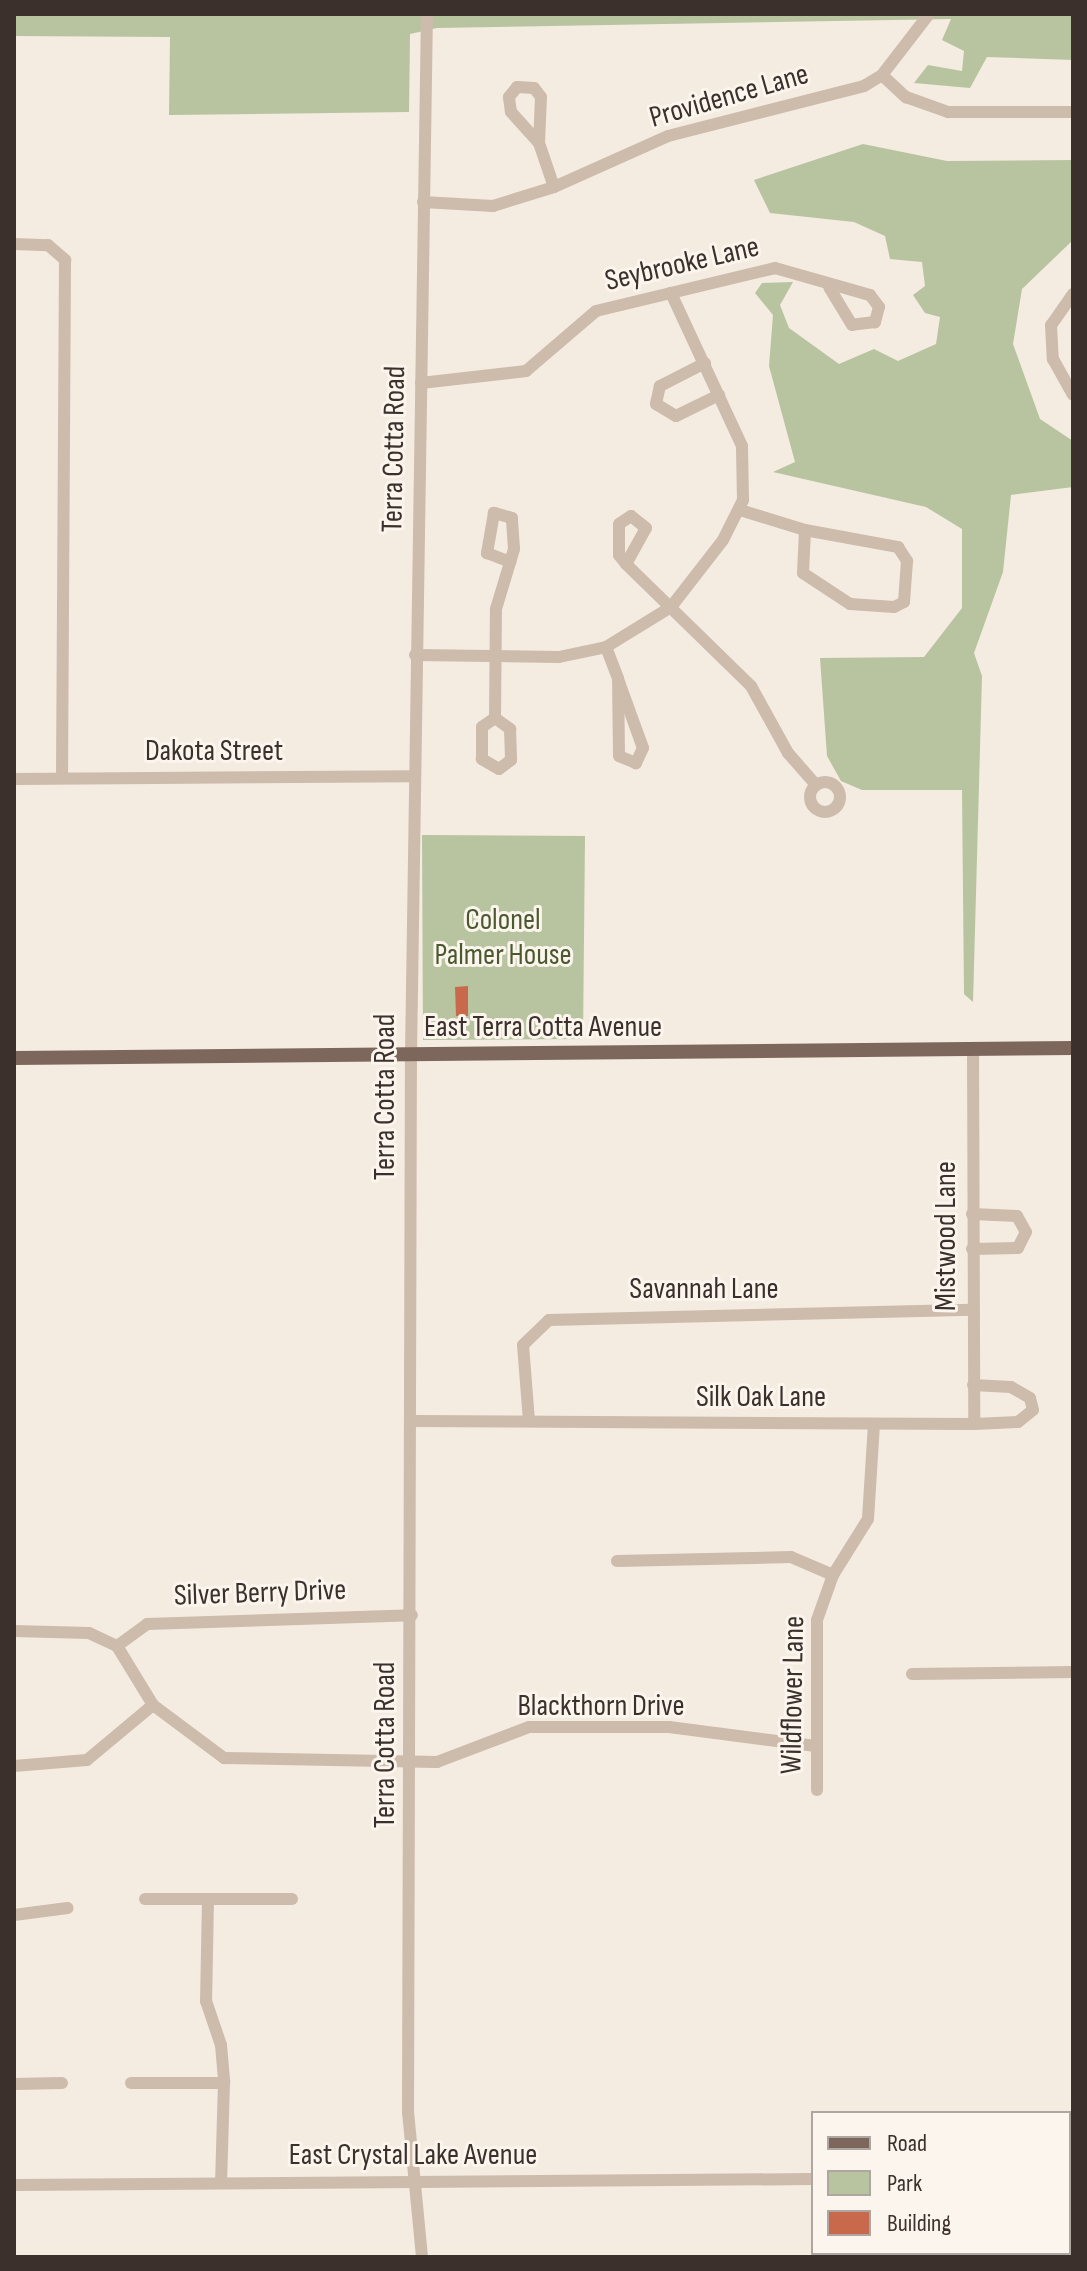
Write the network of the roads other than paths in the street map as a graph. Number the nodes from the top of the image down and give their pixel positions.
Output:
1 (427, 14) edge
2 (929, 14) edge
3 (882, 75) junction
4 (1073, 112) edge
5 (539, 143) dead end
6 (554, 187) junction
7 (423, 202) junction
8 (14, 244) edge
9 (829, 287) dead end
10 (671, 293) junction
11 (1073, 294) edge
12 (705, 363) junction
13 (421, 383) junction
14 (719, 395) junction
15 (1073, 395) edge
16 (740, 510) junction
17 (805, 530) junction
18 (510, 562) dead end
19 (626, 564) dead end
20 (671, 607) junction
21 (606, 647) junction
22 (415, 655) junction
23 (497, 655) junction
24 (618, 679) junction
25 (495, 718) dead end
26 (414, 776) junction
27 (62, 778) junction
28 (14, 779) edge
29 (816, 785) dead end
30 (1073, 1048) edge
31 (973, 1049) junction
32 (411, 1054) junction
33 (14, 1058) edge
34 (972, 1214) junction
35 (972, 1249) junction
36 (972, 1310) junction
37 (973, 1385) junction
38 (412, 1421) junction
39 (529, 1421) junction
40 (874, 1424) junction
41 (974, 1424) junction
42 (617, 1561) dead end
43 (833, 1575) junction
44 (412, 1615) junction
45 (14, 1631) edge
46 (117, 1646) junction
47 (1073, 1672) edge
48 (912, 1674) dead end
49 (153, 1705) junction
50 (816, 1746) junction
51 (412, 1762) junction
52 (14, 1766) edge
53 (817, 1790) dead end
54 (145, 1899) dead end
55 (292, 1899) dead end
56 (208, 1900) junction
57 (68, 1908) dead end
58 (14, 1915) edge
59 (62, 2083) dead end
60 (131, 2083) dead end
61 (224, 2083) junction
62 (14, 2084) edge
63 (811, 2179) edge
64 (413, 2180) junction
65 (221, 2183) junction
66 (14, 2185) edge
67 (422, 2257) edge

1 - 7 street, Terra Cotta Road
2 - 3 street, Providence Lane
3 - 4 street
3 - 6 street, Providence Lane
5 - 6 street
6 - 7 street, Providence Lane
7 - 13 street, Terra Cotta Road
8 - 27 street
9 - 10 street, Seybrooke Lane
10 - 12 street
10 - 13 street, Seybrooke Lane
11 - 15 street
12 - 14 street
12 - 14 street
13 - 22 street, Terra Cotta Road
14 - 16 street
16 - 17 street
16 - 20 street
17 - 17 street
18 - 23 street
19 - 20 street
20 - 21 street
20 - 29 street
21 - 23 street
21 - 24 street
22 - 23 street
22 - 26 street, Terra Cotta Road
23 - 25 street
24 - 24 street
26 - 27 street, Dakota Street
26 - 32 street, Terra Cotta Road
27 - 28 street, Dakota Street
30 - 31 main road, East Terra Cotta Avenue
31 - 32 main road, East Terra Cotta Avenue
31 - 34 street, Mistwood Lane
32 - 33 main road, East Terra Cotta Avenue
32 - 38 street, Terra Cotta Road
34 - 35 street, Mistwood Lane
34 - 35 street
35 - 36 street, Mistwood Lane
36 - 37 street, Mistwood Lane
36 - 39 street, Savannah Lane
37 - 41 street, Mistwood Lane
37 - 41 street, Silk Oak Lane
38 - 39 street, Silk Oak Lane
38 - 44 street, Terra Cotta Road
39 - 40 street, Silk Oak Lane
40 - 41 street, Silk Oak Lane
40 - 43 street, Wildflower Lane
42 - 43 street
43 - 50 street, Wildflower Lane
44 - 46 street, Silver Berry Drive
44 - 51 street, Terra Cotta Road
45 - 46 street
46 - 49 street, Blackthorn Drive
47 - 48 street
49 - 51 street, Blackthorn Drive
49 - 52 street
50 - 51 street, Blackthorn Drive
50 - 53 street, Wildflower Lane
51 - 64 street, Terra Cotta Road
54 - 56 street
55 - 56 street
56 - 61 street
57 - 58 street
59 - 62 street
60 - 61 street
61 - 65 street
63 - 64 street, East Crystal Lake Avenue
64 - 65 street, East Crystal Lake Avenue
64 - 67 street, Terra Cotta Road
65 - 66 street, East Crystal Lake Avenue

